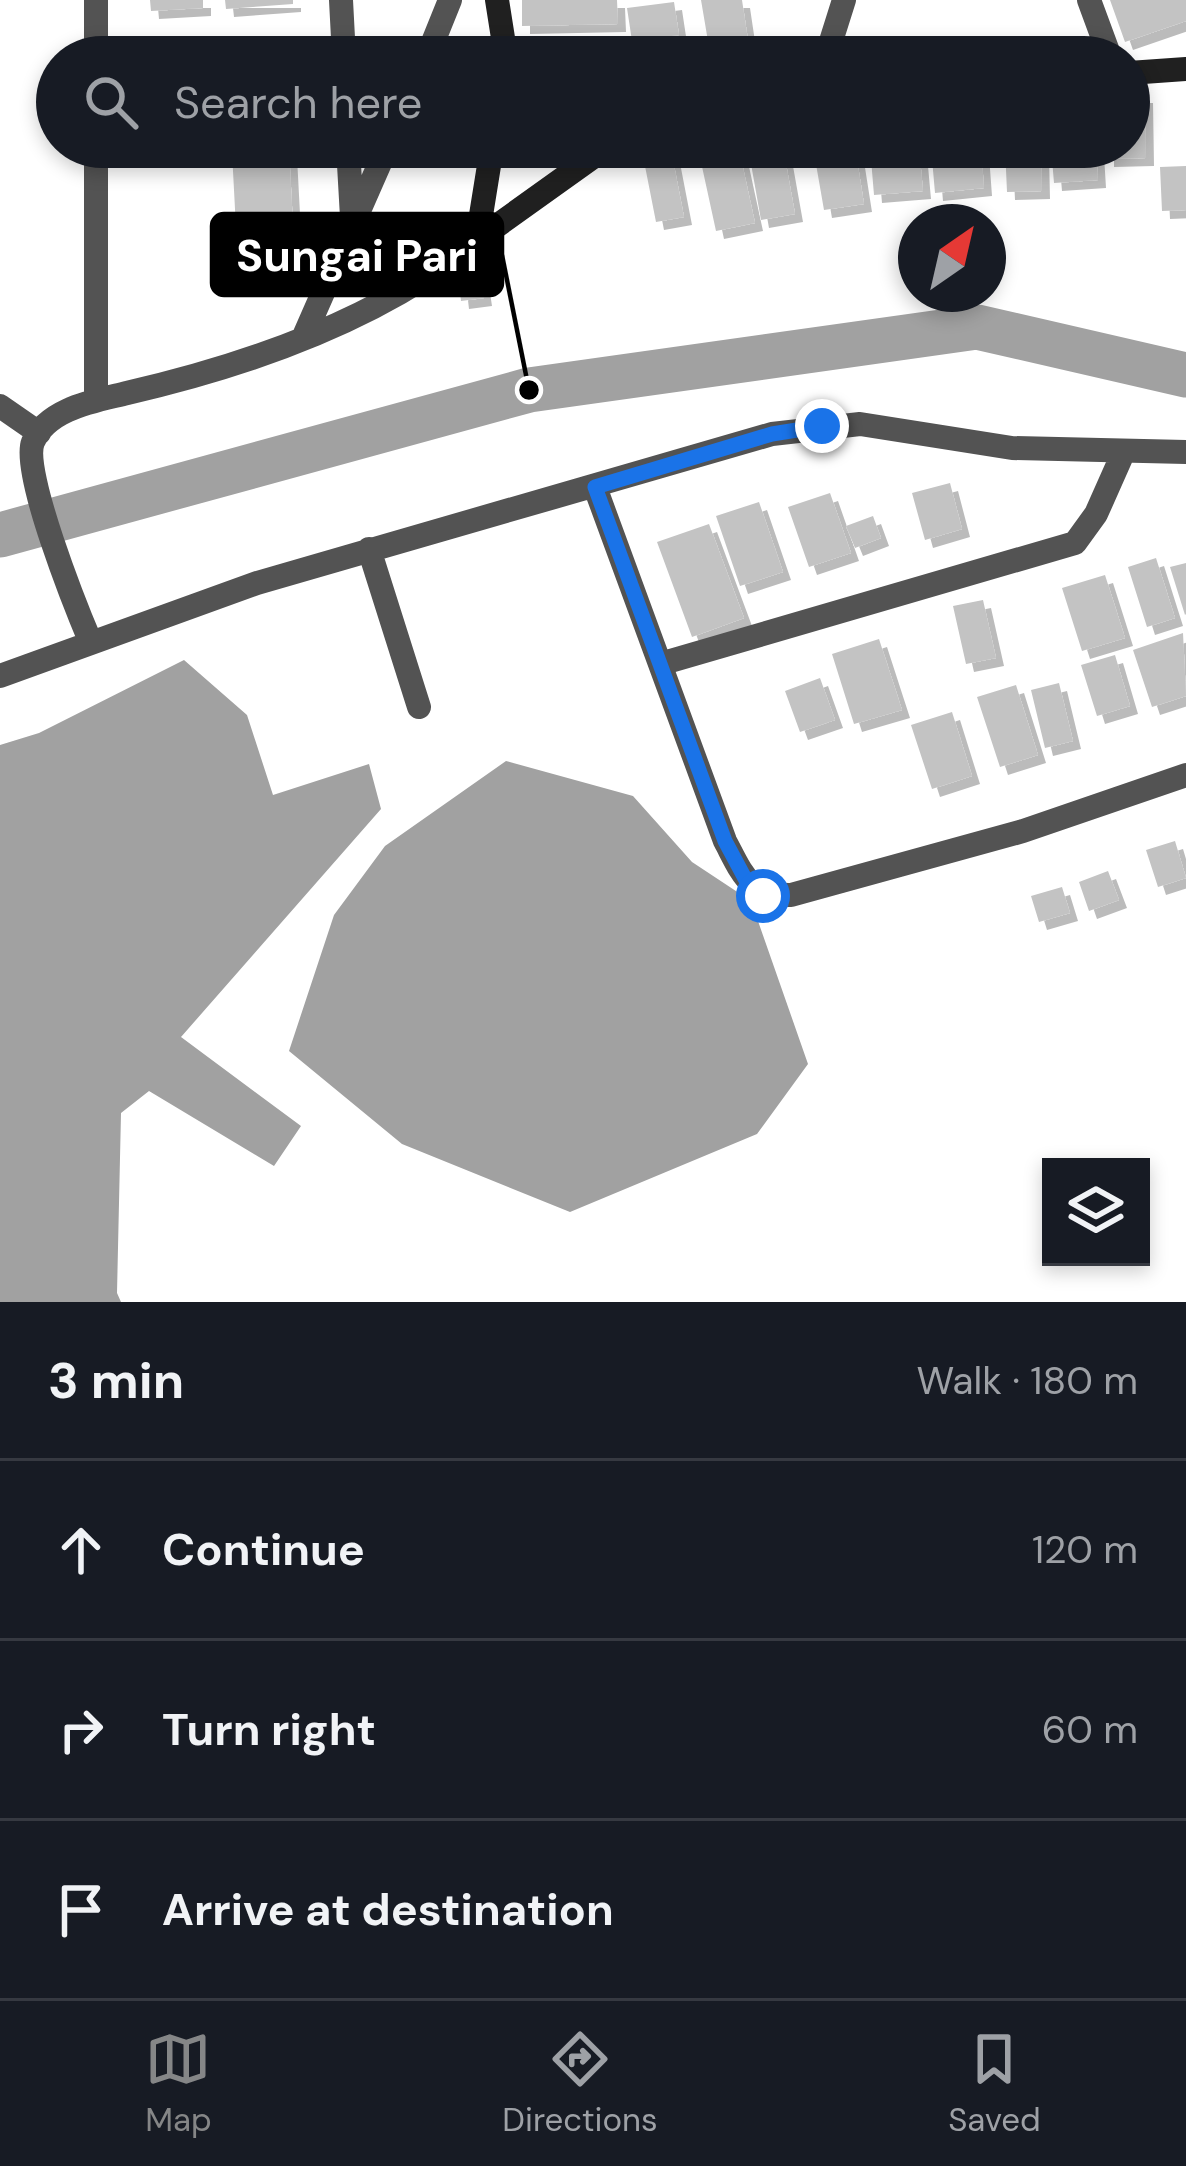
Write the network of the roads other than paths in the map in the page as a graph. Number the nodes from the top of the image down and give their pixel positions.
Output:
1 (97, 0) edge
2 (340, 0) edge
3 (450, 0) edge
4 (497, 0) edge
5 (844, 0) edge
6 (1089, 0) edge
7 (97, 36) edge
8 (343, 36) edge
9 (435, 36) edge
10 (503, 36) edge
11 (833, 36) edge
12 (1102, 36) edge
13 (1186, 69) edge
14 (1150, 72) edge
15 (96, 168) edge
16 (350, 168) edge
17 (378, 168) edge
18 (489, 168) edge
19 (578, 168) edge
20 (353, 225) junction
21 (477, 240) junction
22 (304, 336) junction
23 (96, 400) junction
24 (0, 406) edge
25 (39, 433) junction
26 (1124, 451) junction
27 (1186, 452) edge
28 (595, 487) junction
29 (369, 549) junction
30 (91, 643) junction
31 (660, 664) junction
32 (0, 676) edge
33 (418, 707) dead end
34 (1186, 775) edge

1 - 7 street
2 - 8 street
3 - 9 street
4 - 10 street
5 - 11 street
6 - 12 street
13 - 14 street
15 - 23 street
16 - 20 street
17 - 20 street
18 - 21 street
19 - 21 street
20 - 22 street
21 - 22 street
22 - 23 street
23 - 25 street
24 - 25 street
25 - 30 street
26 - 27 street
26 - 28 street
26 - 31 street
28 - 29 street
28 - 31 street
29 - 30 street
29 - 33 street
30 - 32 street
31 - 34 street

